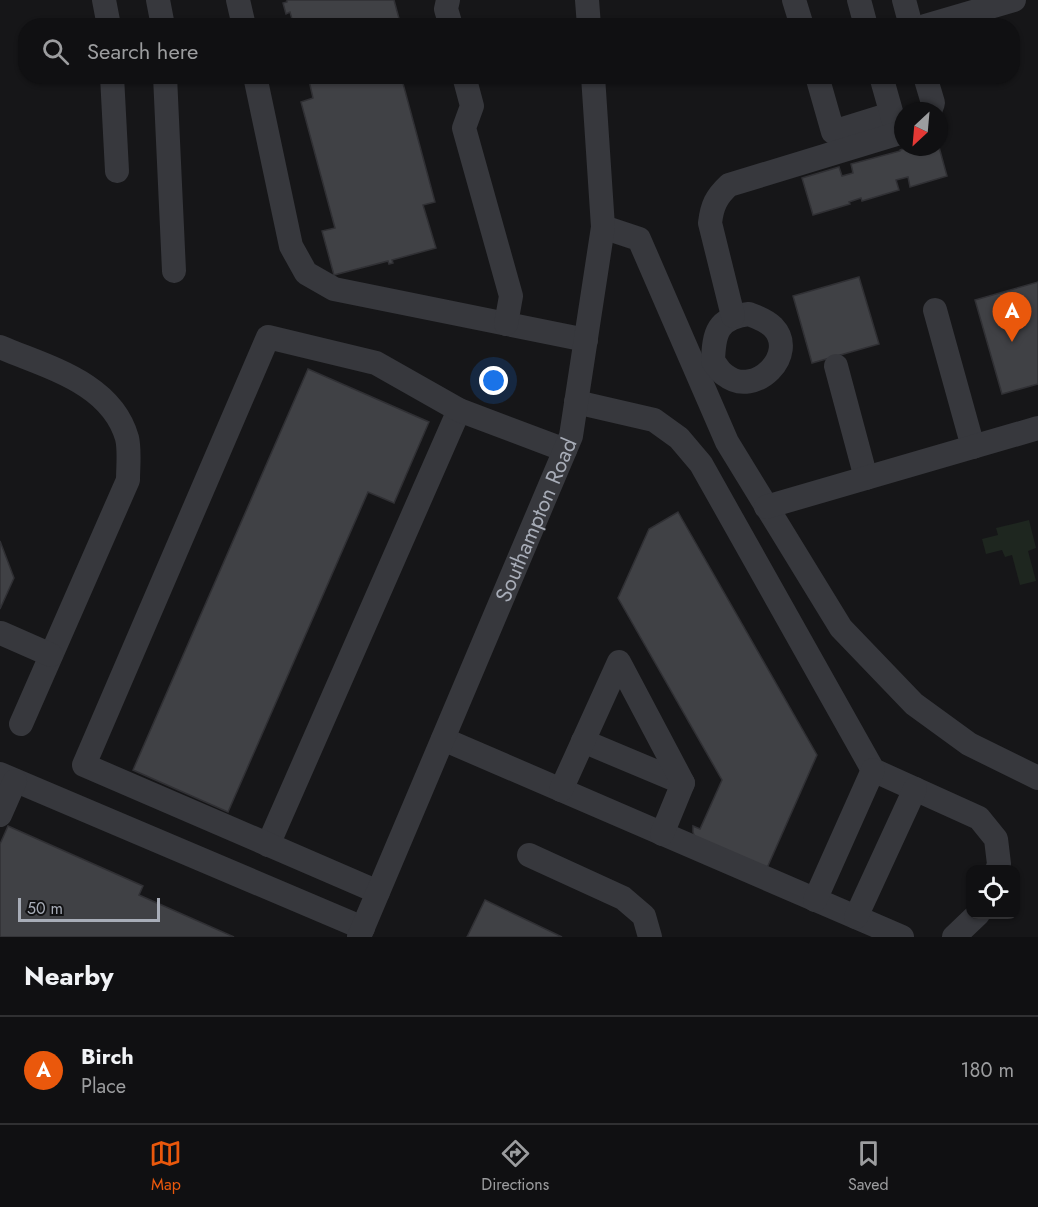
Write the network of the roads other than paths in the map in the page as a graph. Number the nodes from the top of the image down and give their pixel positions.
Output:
1 (104, 0) edge
2 (158, 0) edge
3 (238, 0) edge
4 (448, 0) edge
5 (587, 0) edge
6 (794, 0) edge
7 (859, 0) edge
8 (904, 0) edge
9 (1014, 0) edge
10 (107, 18) edge
11 (161, 18) edge
12 (242, 18) edge
13 (449, 18) edge
14 (588, 18) edge
15 (800, 18) edge
16 (864, 18) edge
17 (909, 18) edge
18 (952, 18) edge
19 (112, 84) edge
20 (165, 84) edge
21 (257, 84) edge
22 (466, 84) edge
23 (594, 84) edge
24 (819, 84) edge
25 (884, 84) edge
26 (927, 84) edge
27 (933, 102) edge
28 (894, 117) edge
29 (894, 127) edge
30 (894, 128) edge
31 (117, 171) dead end
32 (603, 227) junction
33 (174, 271) dead end
34 (935, 310) dead end
35 (734, 316) junction
36 (506, 324) junction
37 (586, 340) junction
38 (0, 346) edge
39 (704, 365) junction
40 (836, 366) dead end
41 (576, 402) junction
42 (459, 410) junction
43 (1038, 428) edge
44 (973, 447) junction
45 (565, 450) junction
46 (866, 478) junction
47 (766, 507) junction
48 (1, 633) edge
49 (51, 655) junction
50 (21, 724) dead end
51 (443, 739) junction
52 (583, 741) junction
53 (873, 770) junction
54 (8, 778) edge
55 (1038, 778) edge
56 (682, 783) junction
57 (915, 789) junction
58 (561, 790) junction
59 (0, 815) edge
60 (662, 834) junction
61 (268, 845) junction
62 (529, 855) dead end
63 (999, 865) edge
64 (378, 892) junction
65 (815, 900) junction
66 (856, 917) junction
67 (974, 919) edge
68 (361, 932) edge
69 (650, 937) edge
70 (902, 937) edge
71 (954, 937) edge

1 - 10 street
2 - 11 street
3 - 12 street
4 - 13 street
5 - 14 street
6 - 15 street
7 - 16 street
8 - 17 street
9 - 18 street
19 - 31 street
20 - 33 street
21 - 36 street
22 - 36 street
23 - 32 street, Southampton Road
24 - 29 street
25 - 28 street
26 - 27 street
30 - 35 street
32 - 37 street, Southampton Road
32 - 39 street
34 - 44 street
35 - 39 street
35 - 39 street
36 - 37 street
37 - 41 street, Southampton Road
38 - 49 street
39 - 47 street
40 - 46 street
41 - 45 street, Southampton Road
41 - 53 street
42 - 45 street
42 - 61 street
42 - 61 street
43 - 44 street
44 - 46 street
45 - 51 street, Southampton Road
46 - 47 street
47 - 55 street
48 - 49 street
49 - 50 street
51 - 58 street
51 - 64 street, Southampton Road
52 - 56 street
52 - 56 street
52 - 58 street
53 - 57 street
53 - 65 street
54 - 59 street
54 - 68 street
56 - 60 street
57 - 63 street
57 - 66 street
58 - 60 street
60 - 65 street
61 - 64 street
62 - 69 street
64 - 68 street, Southampton Road
65 - 66 street
66 - 70 street
67 - 71 street

